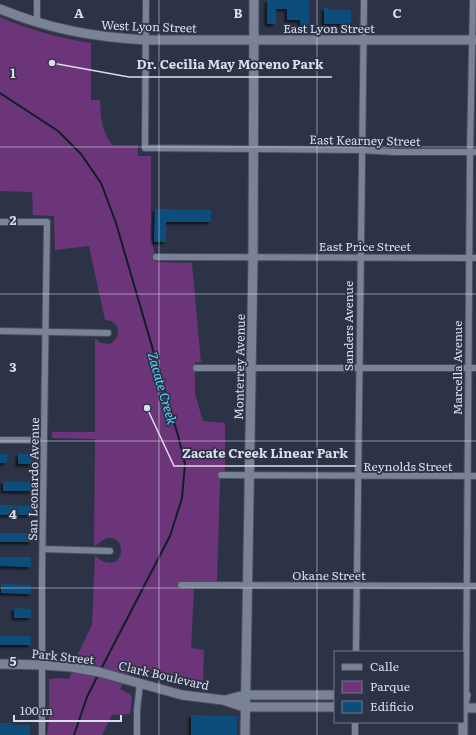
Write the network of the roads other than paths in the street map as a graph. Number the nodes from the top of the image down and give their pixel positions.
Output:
1 (37, 0) edge
2 (146, 0) edge
3 (254, 0) edge
4 (364, 0) edge
5 (473, 0) edge
6 (0, 9) edge
7 (37, 22) junction
8 (146, 40) junction
9 (254, 40) junction
10 (363, 40) junction
11 (474, 40) edge
12 (253, 150) junction
13 (361, 150) junction
14 (473, 152) edge
15 (0, 222) edge
16 (360, 257) junction
17 (156, 258) dead end
18 (253, 258) junction
19 (473, 258) edge
20 (0, 331) edge
21 (46, 332) junction
22 (108, 333) dead end
23 (196, 368) dead end
24 (251, 368) junction
25 (359, 368) junction
26 (468, 368) junction
27 (476, 368) edge
28 (0, 440) edge
29 (44, 440) junction
30 (221, 475) dead end
31 (248, 475) junction
32 (468, 476) junction
33 (476, 476) edge
34 (358, 477) junction
35 (43, 549) junction
36 (110, 551) dead end
37 (181, 585) dead end
38 (247, 586) junction
39 (357, 586) junction
40 (467, 586) junction
41 (476, 586) edge
42 (356, 651) edge
43 (0, 664) edge
44 (43, 664) junction
45 (99, 672) joint
46 (140, 683) junction
47 (245, 695) junction
48 (334, 695) edge
49 (465, 695) edge
50 (476, 695) edge
51 (223, 700) junction
52 (244, 707) junction
53 (334, 707) edge
54 (464, 708) edge
55 (476, 708) edge
56 (355, 723) edge
57 (463, 723) edge
58 (42, 735) edge
59 (137, 735) edge
60 (245, 735) edge
61 (355, 735) edge
62 (463, 735) edge

1 - 7 street
2 - 8 street
3 - 9 main road, Monterrey Avenue
4 - 10 street, Sanders Avenue
5 - 11 street, Marcella Avenue
6 - 7 main road, West Lyon Street
7 - 8 main road, West Lyon Street
8 - 9 main road, West Lyon Street
8 - 12 street, East Kearney Street
9 - 10 main road, East Lyon Street
9 - 12 main road, Monterrey Avenue
10 - 11 main road, East Lyon Street
10 - 13 street, Sanders Avenue
11 - 14 street, Marcella Avenue
12 - 13 street, East Kearney Street
12 - 18 main road, Monterrey Avenue
13 - 14 street, East Kearney Street
13 - 16 street, Sanders Avenue
14 - 19 street, Marcella Avenue
15 - 21 street, San Leonardo Avenue
16 - 18 street, East Price Street
16 - 19 street, East Price Street
16 - 25 street, Sanders Avenue
17 - 18 street, East Price Street
18 - 24 main road, Monterrey Avenue
19 - 26 street, Marcella Avenue
20 - 21 street
21 - 22 street
21 - 29 street, San Leonardo Avenue
23 - 24 street
24 - 25 street
24 - 31 main road, Monterrey Avenue
25 - 26 street
25 - 34 street, Sanders Avenue
26 - 27 street
26 - 32 street, Marcella Avenue
28 - 29 street
29 - 35 street, San Leonardo Avenue
30 - 31 street, Reynolds Street
31 - 34 street, Reynolds Street
31 - 38 main road, Monterrey Avenue
32 - 33 street, Reynolds Street
32 - 34 street, Reynolds Street
32 - 40 street, Marcella Avenue
34 - 39 street, Sanders Avenue
35 - 36 street
35 - 44 street, San Leonardo Avenue
37 - 38 street, Okane Street
38 - 39 street, Okane Street
38 - 47 main road, Monterrey Avenue
39 - 40 street, Okane Street
39 - 42 street, Sanders Avenue
40 - 41 street, Okane Street
40 - 49 street, Marcella Avenue
43 - 44 main road, Park Street
44 - 45 main road, Park Street
44 - 58 street, San Leonardo Avenue
45 - 46 main road, Clark Boulevard
46 - 51 main road, Clark Boulevard
46 - 59 street
47 - 48 main road, Clark Boulevard
47 - 51 main road, Clark Boulevard
47 - 52 main road, Monterrey Avenue
49 - 50 main road
51 - 52 main road, Clark Boulevard
52 - 53 main road, Clark Boulevard
52 - 60 main road, Monterrey Avenue
54 - 55 main road
56 - 61 street
57 - 62 main road, Marcella Avenue

